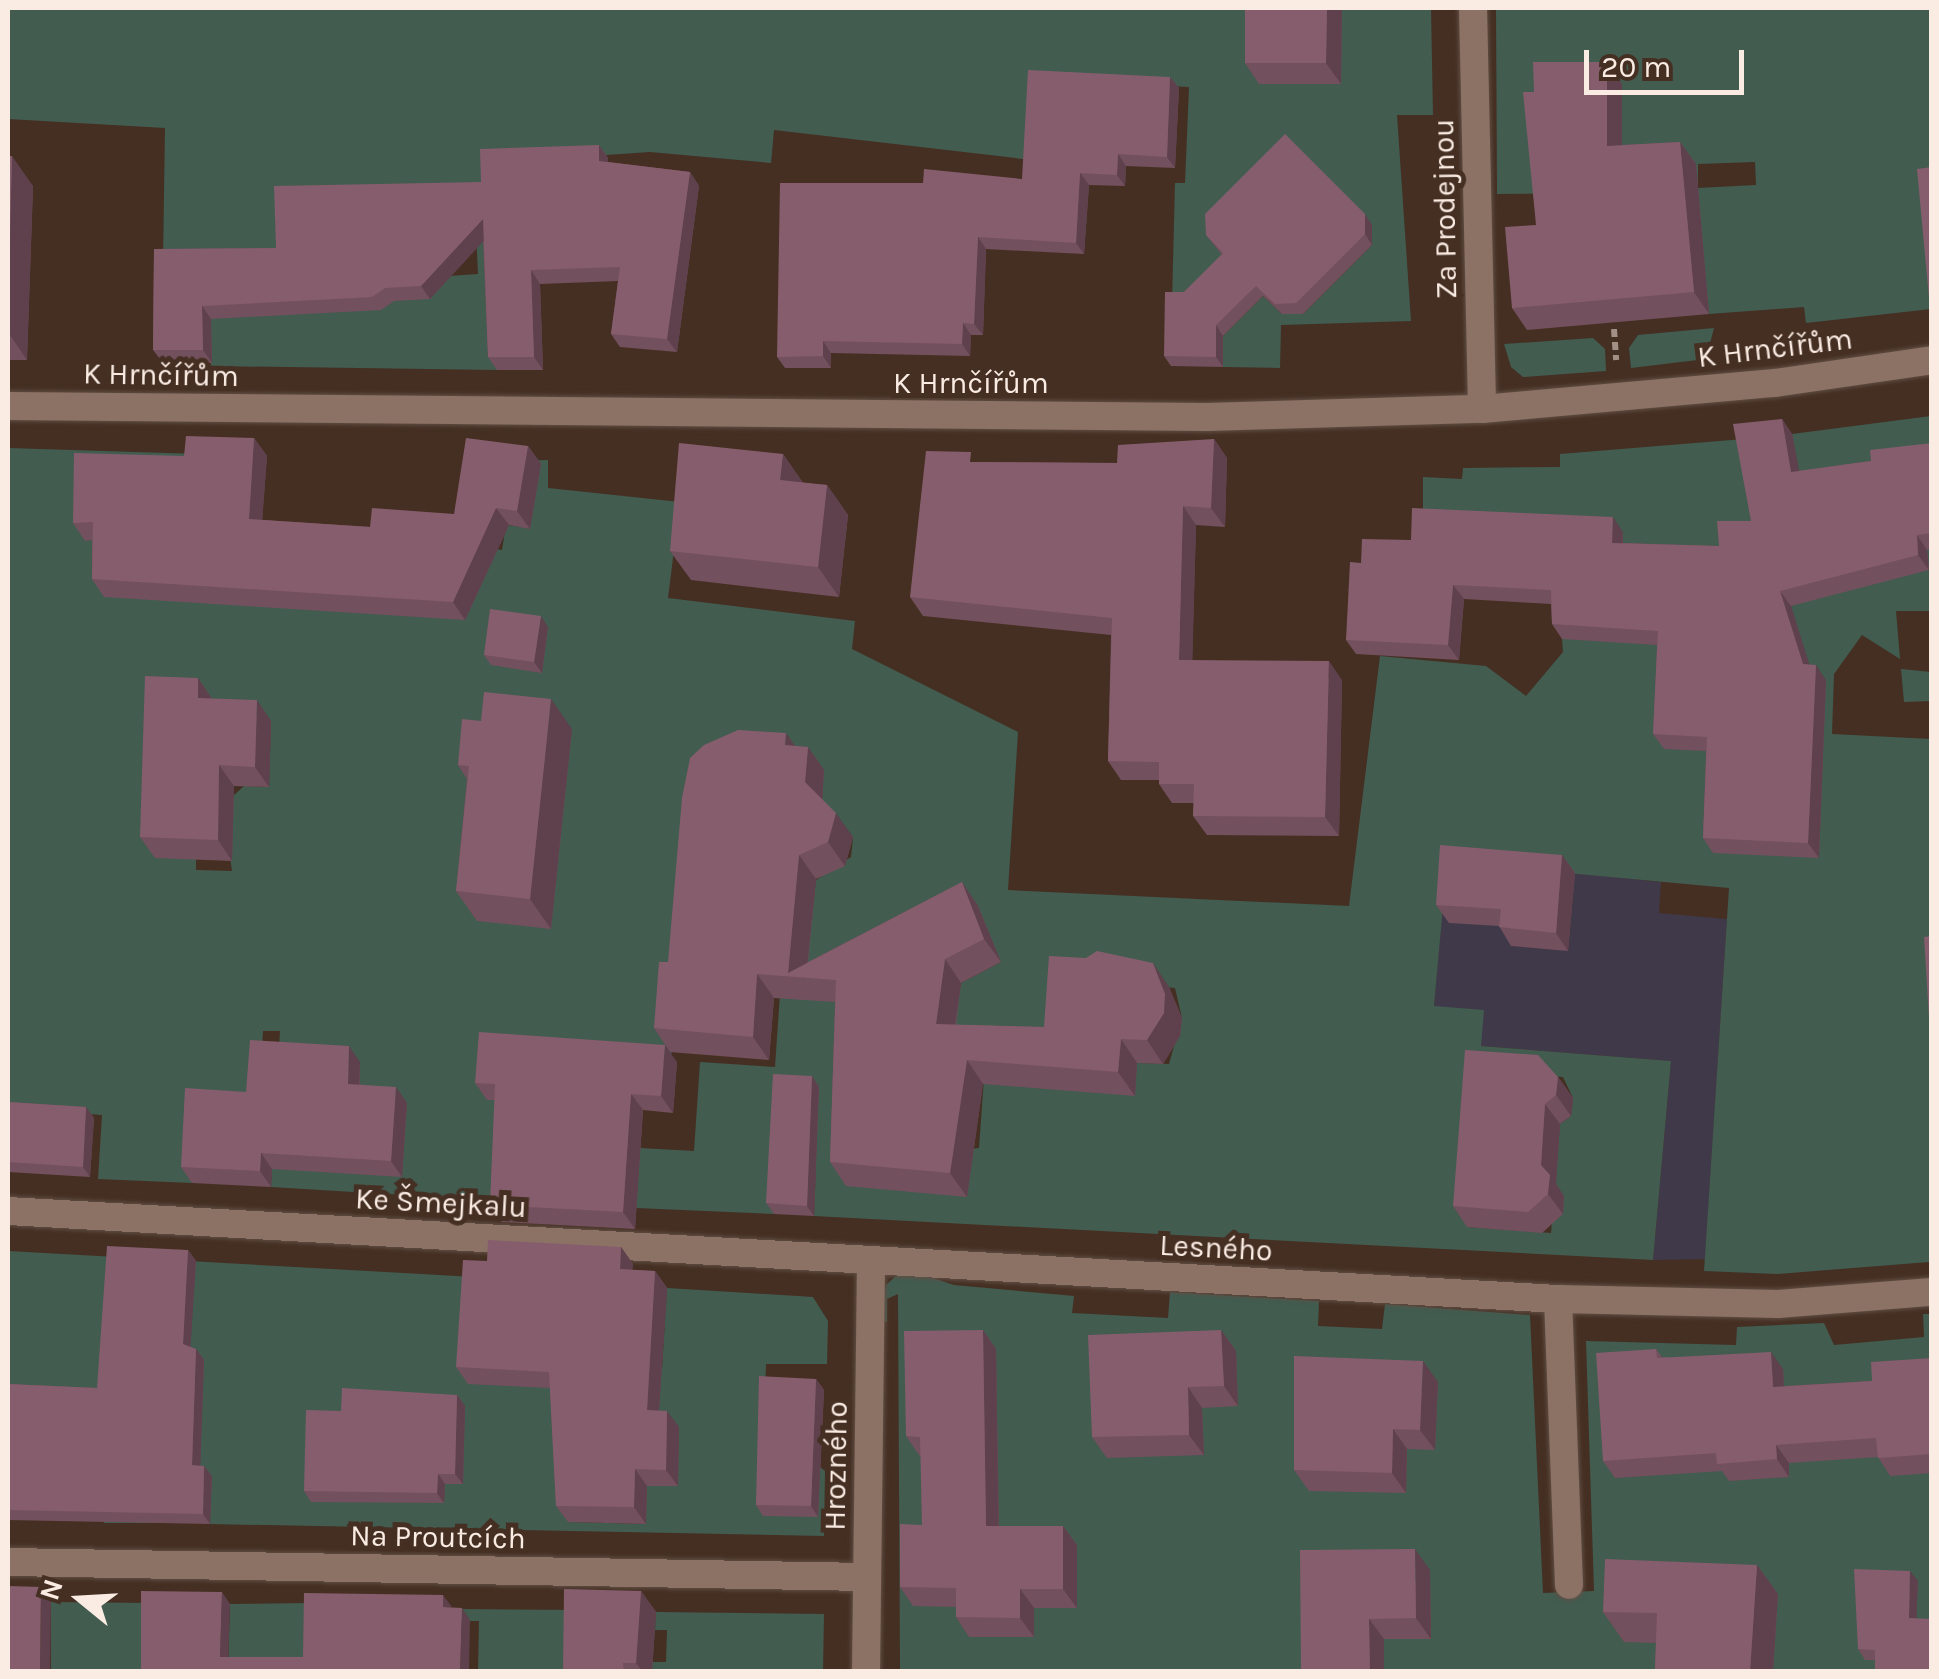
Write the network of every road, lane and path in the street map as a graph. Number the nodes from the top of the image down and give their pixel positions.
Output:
1 (1473, 8) edge
2 (1614, 329) edge
3 (1932, 360) edge
4 (1617, 371) dead end
5 (8, 406) edge
6 (1482, 409) junction
7 (8, 1212) edge
8 (871, 1262) junction
9 (1932, 1292) edge
10 (1558, 1298) junction
11 (8, 1562) edge
12 (866, 1577) junction
13 (1568, 1585) dead end
14 (866, 1672) edge

1 - 6 street, Za Prodejnou
2 - 4 path
3 - 6 street, K Hrnčířům
5 - 6 street, K Hrnčířům
7 - 8 street, Ke Šmejkalu
8 - 10 street, Lesného
8 - 12 street, Hrozného
9 - 10 street, Lesného
10 - 13 street
11 - 12 street, Na Proutcích
12 - 14 street, Hrozného

